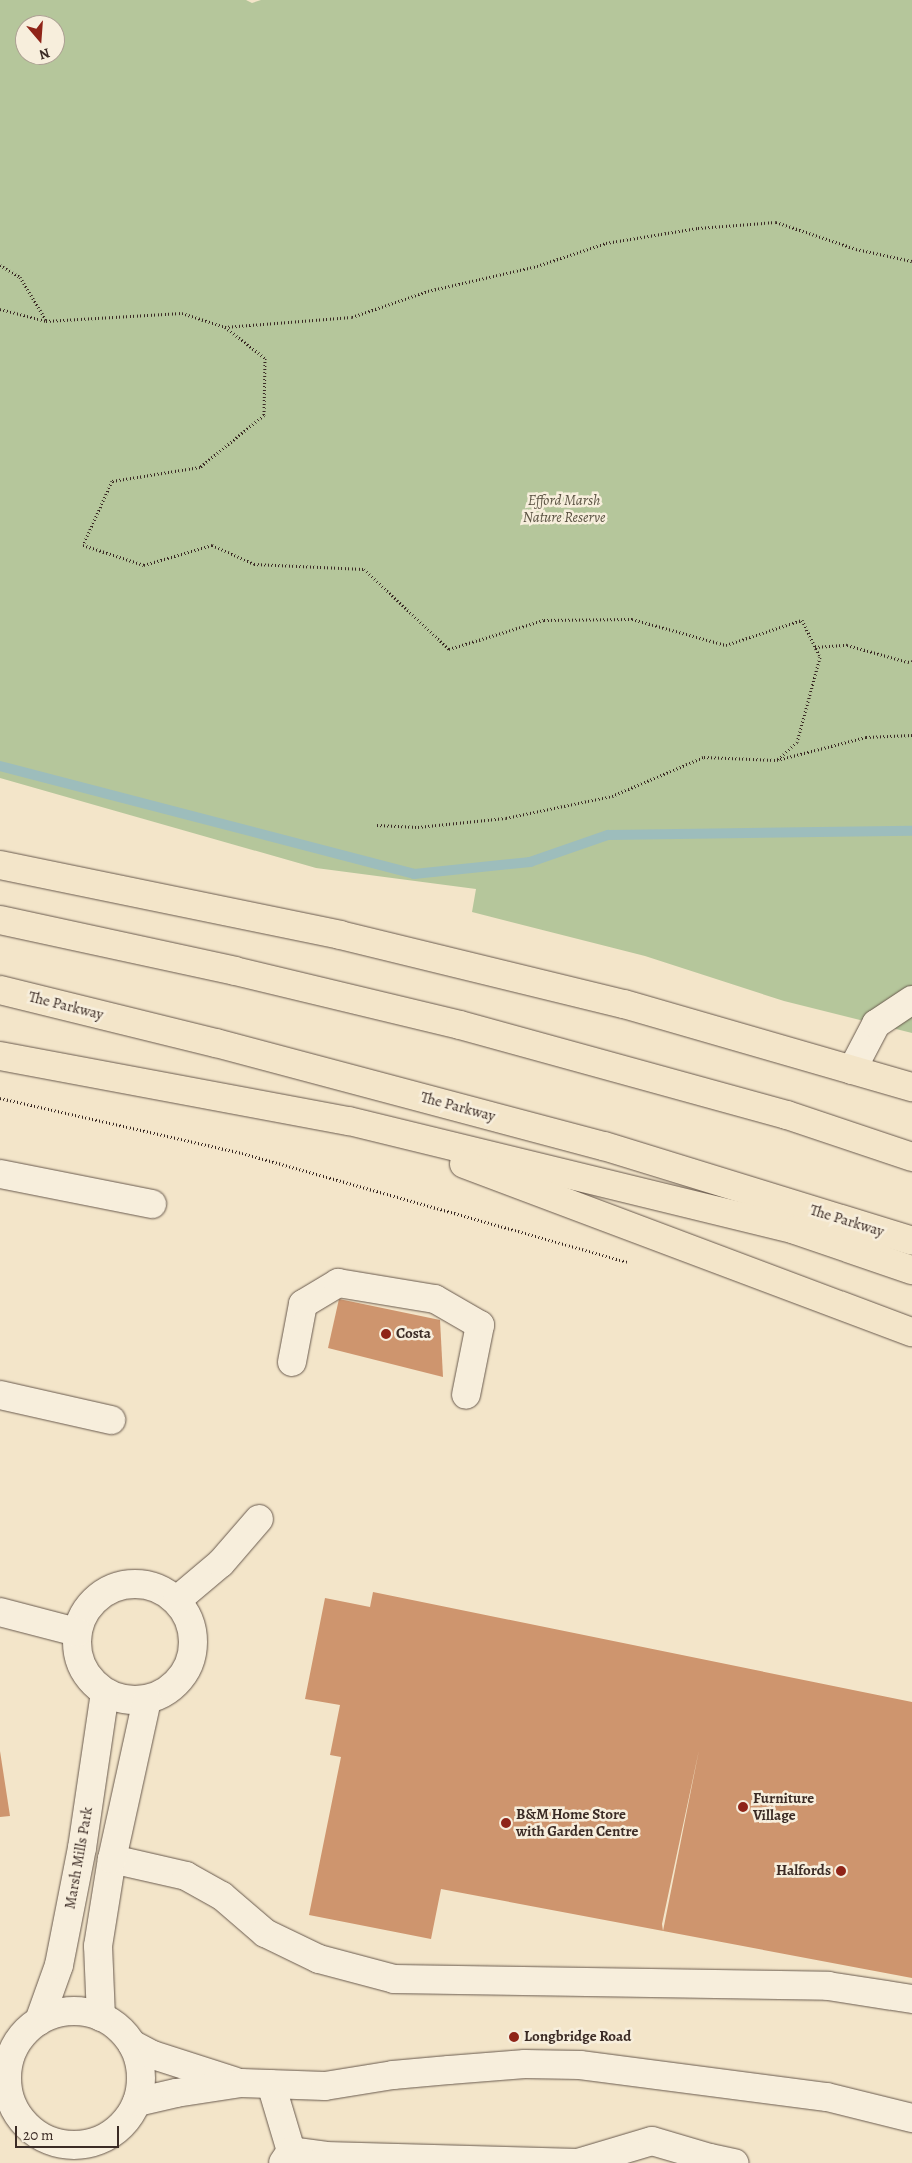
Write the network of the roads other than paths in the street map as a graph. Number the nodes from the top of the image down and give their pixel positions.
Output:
1 (0, 865) edge
2 (0, 920) edge
3 (0, 990) edge
4 (912, 1000) edge
5 (0, 1056) edge
6 (852, 1070) junction
7 (912, 1087) edge
8 (349, 1121) junction
9 (912, 1157) edge
10 (0, 1174) edge
11 (152, 1204) dead end
12 (912, 1241) edge
13 (912, 1270) edge
14 (912, 1332) edge
15 (292, 1362) dead end
16 (0, 1394) edge
17 (466, 1396) dead end
18 (111, 1420) dead end
19 (260, 1519) dead end
20 (177, 1600) junction
21 (0, 1612) edge
22 (77, 1632) junction
23 (105, 1693) junction
24 (147, 1700) junction
25 (112, 1859) junction
26 (912, 1999) edge
27 (100, 2017) junction
28 (39, 2021) junction
29 (132, 2044) junction
30 (241, 2083) junction
31 (271, 2084) junction
32 (137, 2102) junction
33 (7, 2112) edge
34 (912, 2118) edge
35 (88, 2154) edge
36 (287, 2157) edge
37 (578, 2163) edge
38 (734, 2163) edge

1 - 6 highway
2 - 9 highway
3 - 12 highway, The Parkway
4 - 6 street
5 - 8 highway
6 - 7 highway
8 - 13 highway
8 - 14 highway
10 - 11 street
15 - 17 street
16 - 18 street
19 - 20 street
20 - 22 street
20 - 24 street
21 - 22 street
22 - 23 street
23 - 24 street
23 - 28 street, Marsh Mills Park
24 - 25 street
25 - 26 street
25 - 27 street
27 - 28 street
27 - 29 street
28 - 33 street
29 - 30 street
29 - 32 street
30 - 31 street
30 - 32 street
31 - 34 street
31 - 36 street
32 - 35 street
33 - 35 street
36 - 37 street
37 - 38 street

